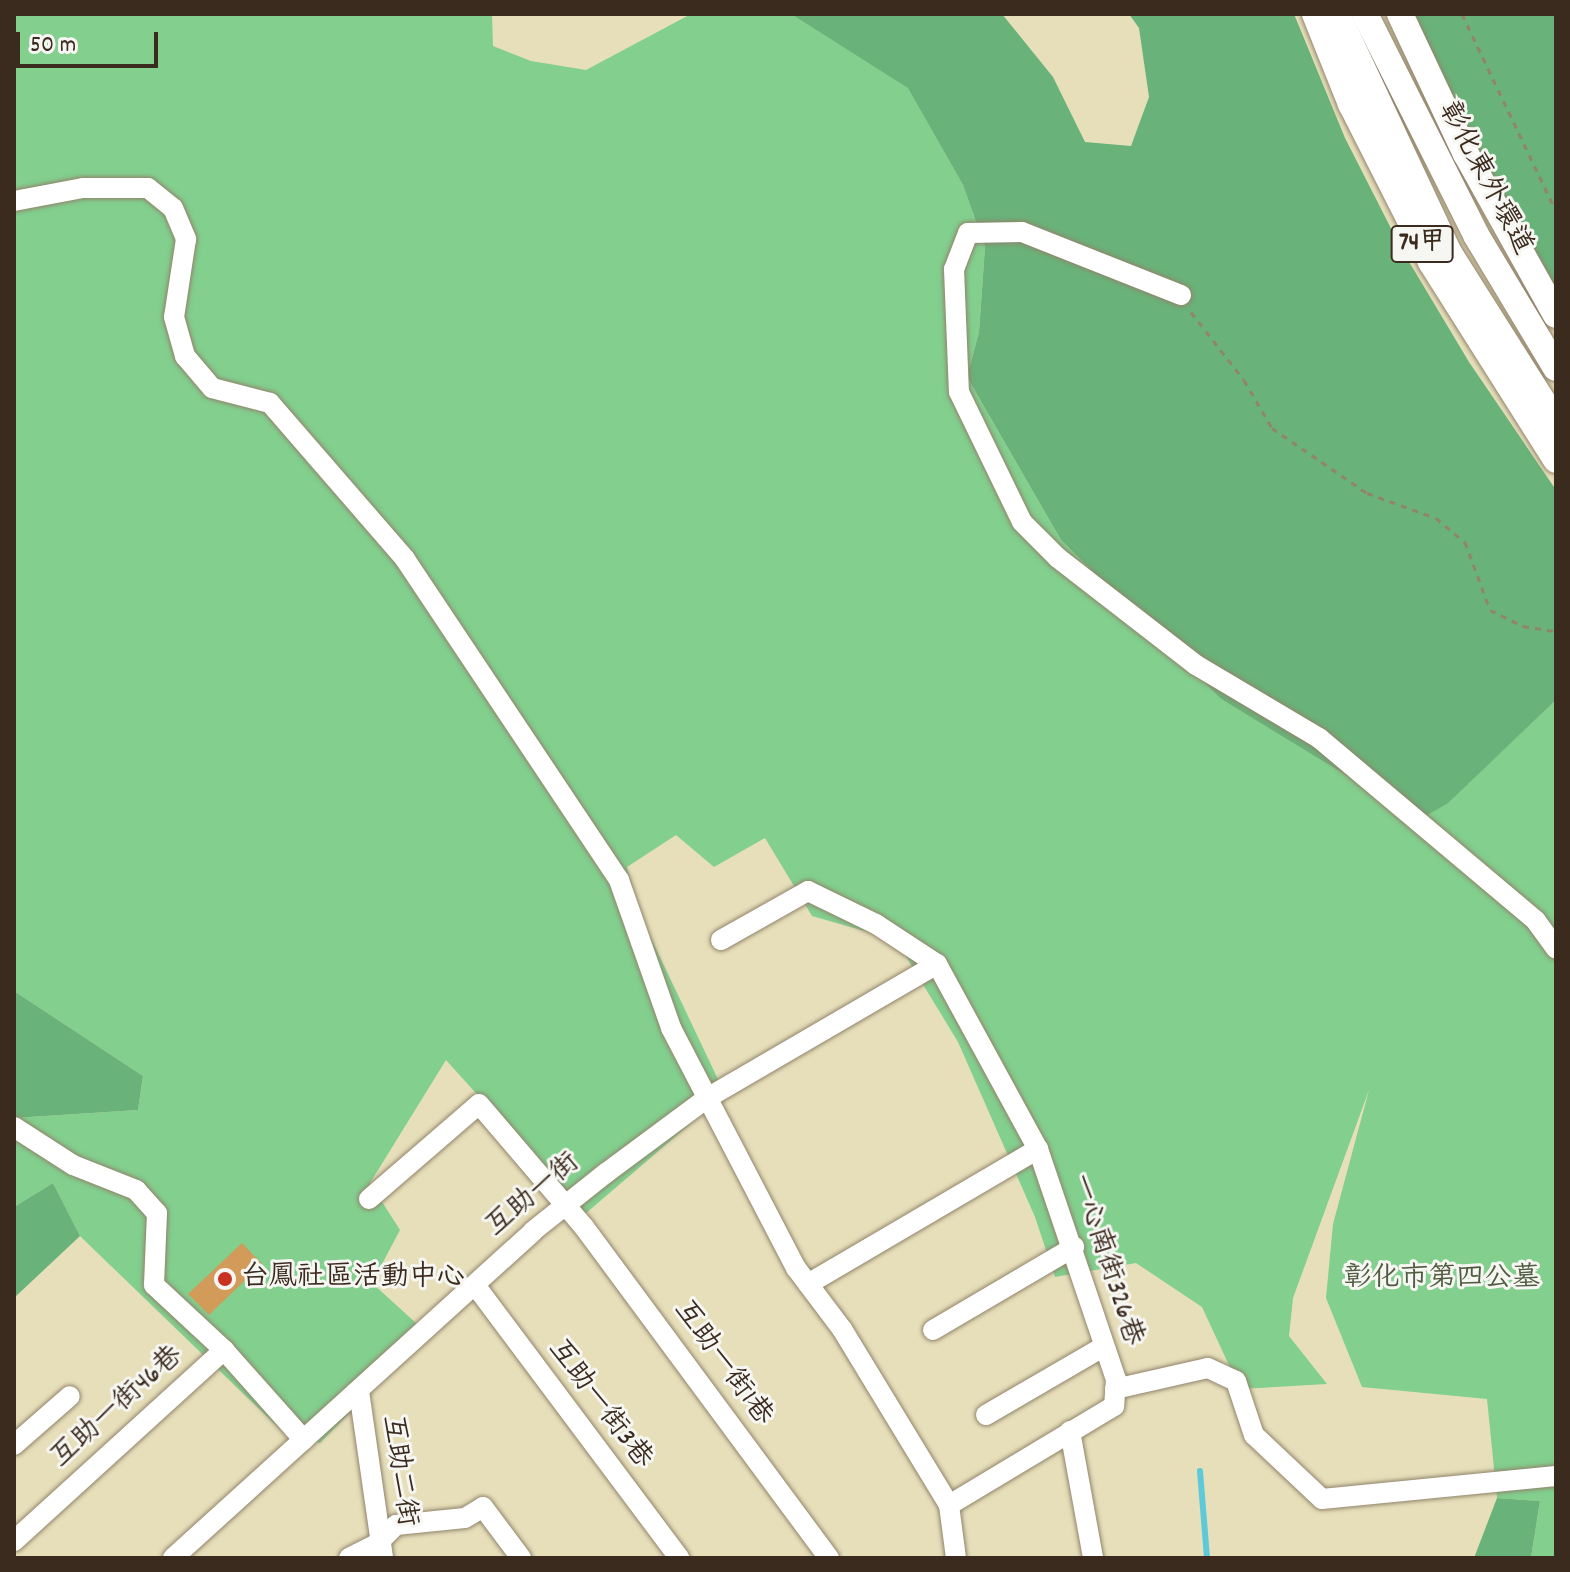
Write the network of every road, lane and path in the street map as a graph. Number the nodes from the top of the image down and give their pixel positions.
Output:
1 (1315, 14) edge
2 (1337, 14) edge
3 (1365, 14) edge
4 (1400, 14) edge
5 (1462, 14) edge
6 (14, 201) edge
7 (1556, 211) edge
8 (1181, 295) joint
9 (1555, 312) edge
10 (1556, 368) edge
11 (1556, 422) edge
12 (1556, 460) edge
13 (1556, 631) edge
14 (721, 940) dead end
15 (1556, 949) edge
16 (937, 964) junction
17 (707, 1098) junction
18 (14, 1127) edge
19 (1038, 1149) junction
20 (369, 1199) dead end
21 (566, 1205) junction
22 (1074, 1247) junction
23 (808, 1284) junction
24 (475, 1285) junction
25 (933, 1330) dead end
26 (1103, 1347) junction
27 (224, 1350) junction
28 (1115, 1389) junction
29 (359, 1391) junction
30 (70, 1396) dead end
31 (986, 1415) dead end
32 (1070, 1431) junction
33 (304, 1440) junction
34 (14, 1445) edge
35 (1556, 1476) edge
36 (949, 1505) junction
37 (14, 1541) edge
38 (382, 1546) edge
39 (173, 1558) edge
40 (349, 1558) edge
41 (521, 1558) edge
42 (679, 1558) edge
43 (829, 1558) edge
44 (956, 1558) edge
45 (1093, 1558) edge

1 - 12 main road, 74甲
2 - 11 main road, 74甲
3 - 10 main road, 彰化東外環道 / 74甲
4 - 9 main road
5 - 7 path
6 - 17 street
8 - 13 path
8 - 15 street
14 - 16 street
16 - 17 street, 互助一街
16 - 19 street, 一心南街326巷
17 - 21 street, 互助一街
17 - 23 street
18 - 27 street
19 - 22 street, 一心南街326巷
19 - 23 street
20 - 21 street, 互助一街1巷
21 - 24 street, 互助一街
21 - 43 street, 互助一街1巷
22 - 25 street
22 - 26 street, 一心南街326巷
23 - 36 street
24 - 29 street, 互助一街
24 - 42 street, 互助一街3巷
26 - 28 street, 一心南街326巷
26 - 31 street
27 - 33 street
27 - 37 street, 互助一街46巷
28 - 32 street, 一心南街326巷
28 - 35 street
29 - 33 street, 互助一街
29 - 38 street, 互助二街
30 - 34 street
32 - 36 street, 一心南街326巷
32 - 45 street
33 - 39 street, 互助一街
36 - 44 street
38 - 40 street
38 - 41 street

